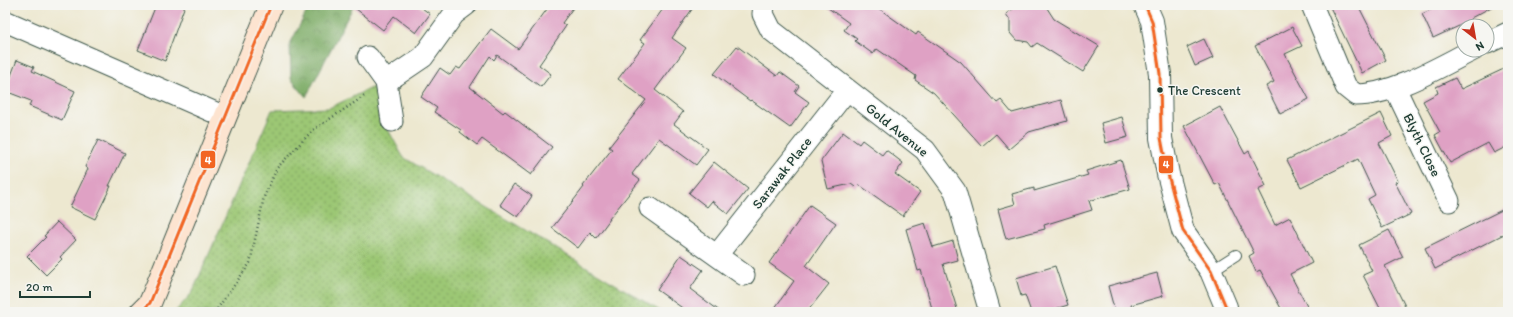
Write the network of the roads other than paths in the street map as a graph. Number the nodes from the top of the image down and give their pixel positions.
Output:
1 (8, 5) edge
2 (271, 5) edge
3 (466, 5) edge
4 (764, 5) edge
5 (1145, 5) edge
6 (1312, 5) edge
7 (5, 21) edge
8 (1508, 33) edge
9 (1495, 39) edge
10 (368, 57) dead end
11 (1457, 58) edge
12 (386, 82) junction
13 (1395, 88) junction
14 (847, 90) junction
15 (225, 117) junction
16 (392, 121) dead end
17 (1449, 201) dead end
18 (650, 208) dead end
19 (717, 255) junction
20 (1236, 255) dead end
21 (1211, 271) junction
22 (744, 275) dead end
23 (141, 312) edge
24 (990, 312) edge
25 (1226, 312) edge

1 - 7 street
2 - 15 main road
3 - 12 street
4 - 14 street, Gold Avenue
5 - 21 street
6 - 13 street
7 - 15 street
8 - 9 street
10 - 12 street
11 - 13 street
12 - 16 street
13 - 17 street, Blyth Close
14 - 19 street, Sarawak Place
14 - 24 street, Gold Avenue
15 - 23 main road
18 - 19 street
19 - 22 street
20 - 21 lane
21 - 25 street

